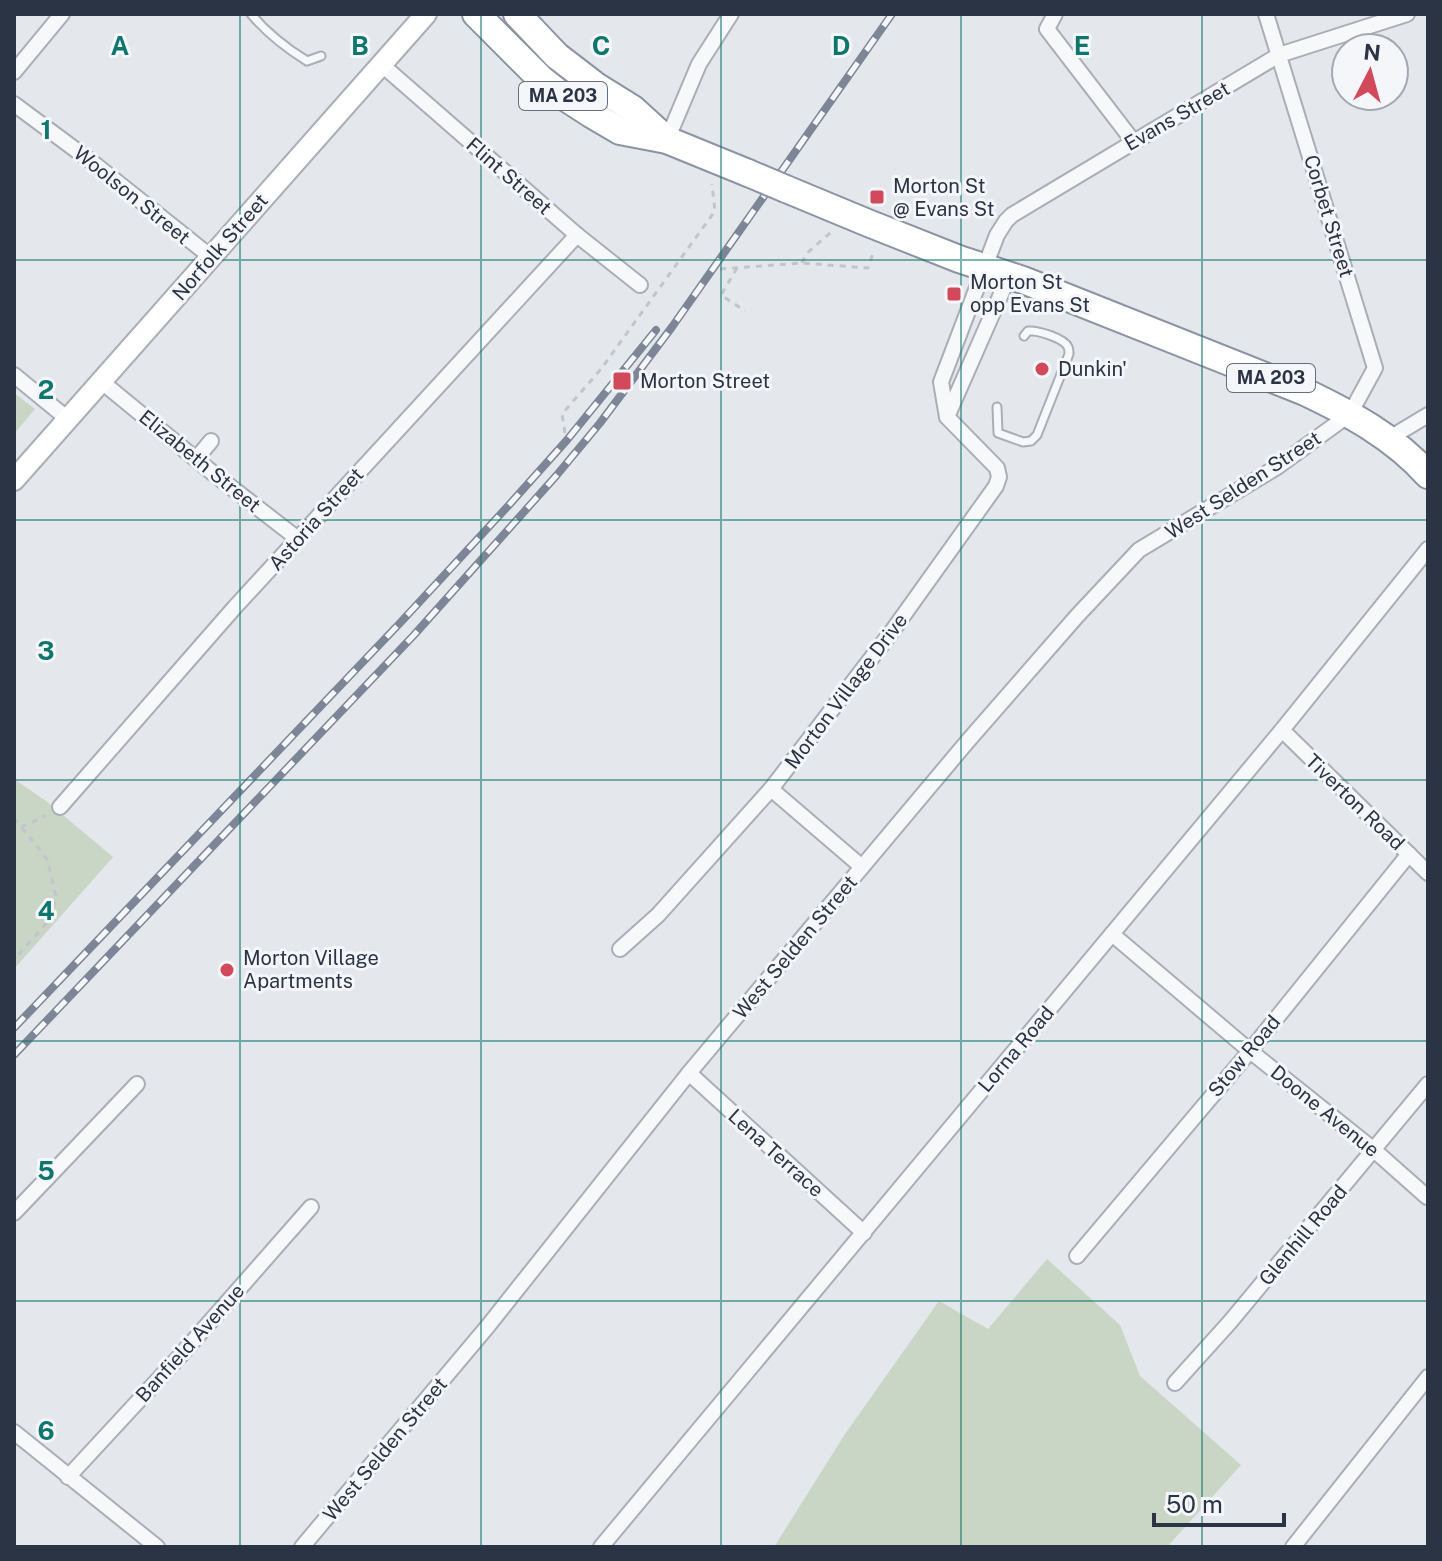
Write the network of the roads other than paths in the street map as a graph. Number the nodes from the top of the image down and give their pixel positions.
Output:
1 (62, 14) edge
2 (251, 14) edge
3 (426, 14) edge
4 (476, 14) edge
5 (517, 14) edge
6 (731, 14) edge
7 (1055, 14) edge
8 (1266, 14) edge
9 (1407, 14) edge
10 (1279, 55) junction
11 (321, 56) dead end
12 (381, 64) junction
13 (14, 72) edge
14 (14, 104) edge
15 (667, 140) junction
16 (1133, 141) junction
17 (577, 235) junction
18 (211, 257) junction
19 (997, 272) junction
20 (640, 285) dead end
21 (1024, 336) dead end
22 (14, 375) edge
23 (102, 382) junction
24 (997, 407) dead end
25 (1350, 414) junction
26 (1428, 415) edge
27 (947, 417) junction
28 (69, 420) junction
29 (1388, 439) junction
30 (211, 441) dead end
31 (196, 459) junction
32 (1428, 475) edge
33 (14, 480) edge
34 (298, 539) junction
35 (1428, 549) edge
36 (1282, 730) junction
37 (771, 789) junction
38 (60, 807) road end
39 (1409, 854) junction
40 (862, 867) junction
41 (1428, 873) edge
42 (1112, 934) junction
43 (620, 949) dead end
44 (1250, 1051) junction
45 (689, 1073) junction
46 (137, 1084) dead end
47 (1428, 1084) edge
48 (1374, 1150) junction
49 (1427, 1197) edge
50 (311, 1207) dead end
51 (14, 1213) edge
52 (864, 1233) junction
53 (1077, 1256) dead end
54 (1428, 1377) edge
55 (1175, 1383) dead end
56 (14, 1432) edge
57 (68, 1477) junction
58 (157, 1547) edge
59 (302, 1547) edge
60 (601, 1547) edge
61 (1293, 1547) edge

1 - 13 street
2 - 11 lane
3 - 12 main road, Norfolk Street
4 - 15 highway, MA 203
5 - 15 highway, MA 203
6 - 15 street
7 - 16 street
8 - 10 street, Corbet Street
9 - 10 street, Evans Street
10 - 16 street, Evans Street
10 - 25 street, Corbet Street
12 - 17 street, Flint Street
12 - 18 main road, Norfolk Street
14 - 18 street, Woolson Street
15 - 19 highway, MA 203, bridge
16 - 19 street, Evans Street
17 - 20 street, Flint Street
17 - 34 street, Astoria Street
18 - 23 main road, Norfolk Street
19 - 25 highway, MA 203
19 - 27 street
19 - 27 street
21 - 24 lane
22 - 28 street
23 - 28 main road, Norfolk Street
23 - 31 street, Elizabeth Street
25 - 29 highway, MA 203
25 - 40 street, West Selden Street
26 - 29 street
27 - 37 street, Morton Village Drive
28 - 33 main road, Norfolk Street
29 - 32 highway, MA 203
30 - 31 street
31 - 34 street, Elizabeth Street
34 - 38 street, Astoria Street
35 - 36 street, Lorna Road
36 - 39 street, Tiverton Road
36 - 42 street, Lorna Road
37 - 40 street
37 - 43 street, Morton Village Drive
39 - 41 street, Tiverton Road
39 - 44 street, Stow Road
40 - 45 street, West Selden Street
42 - 44 street, Doone Avenue
42 - 52 street, Lorna Road
44 - 48 street, Doone Avenue
44 - 53 street, Stow Road
45 - 52 street, Lena Terrace
45 - 59 street, West Selden Street
46 - 51 street
47 - 48 street, Glenhill Road
48 - 49 street, Doone Avenue
48 - 55 street, Glenhill Road
50 - 57 street, Banfield Avenue
52 - 60 street, Lorna Road
54 - 61 street
56 - 57 street
57 - 58 street

